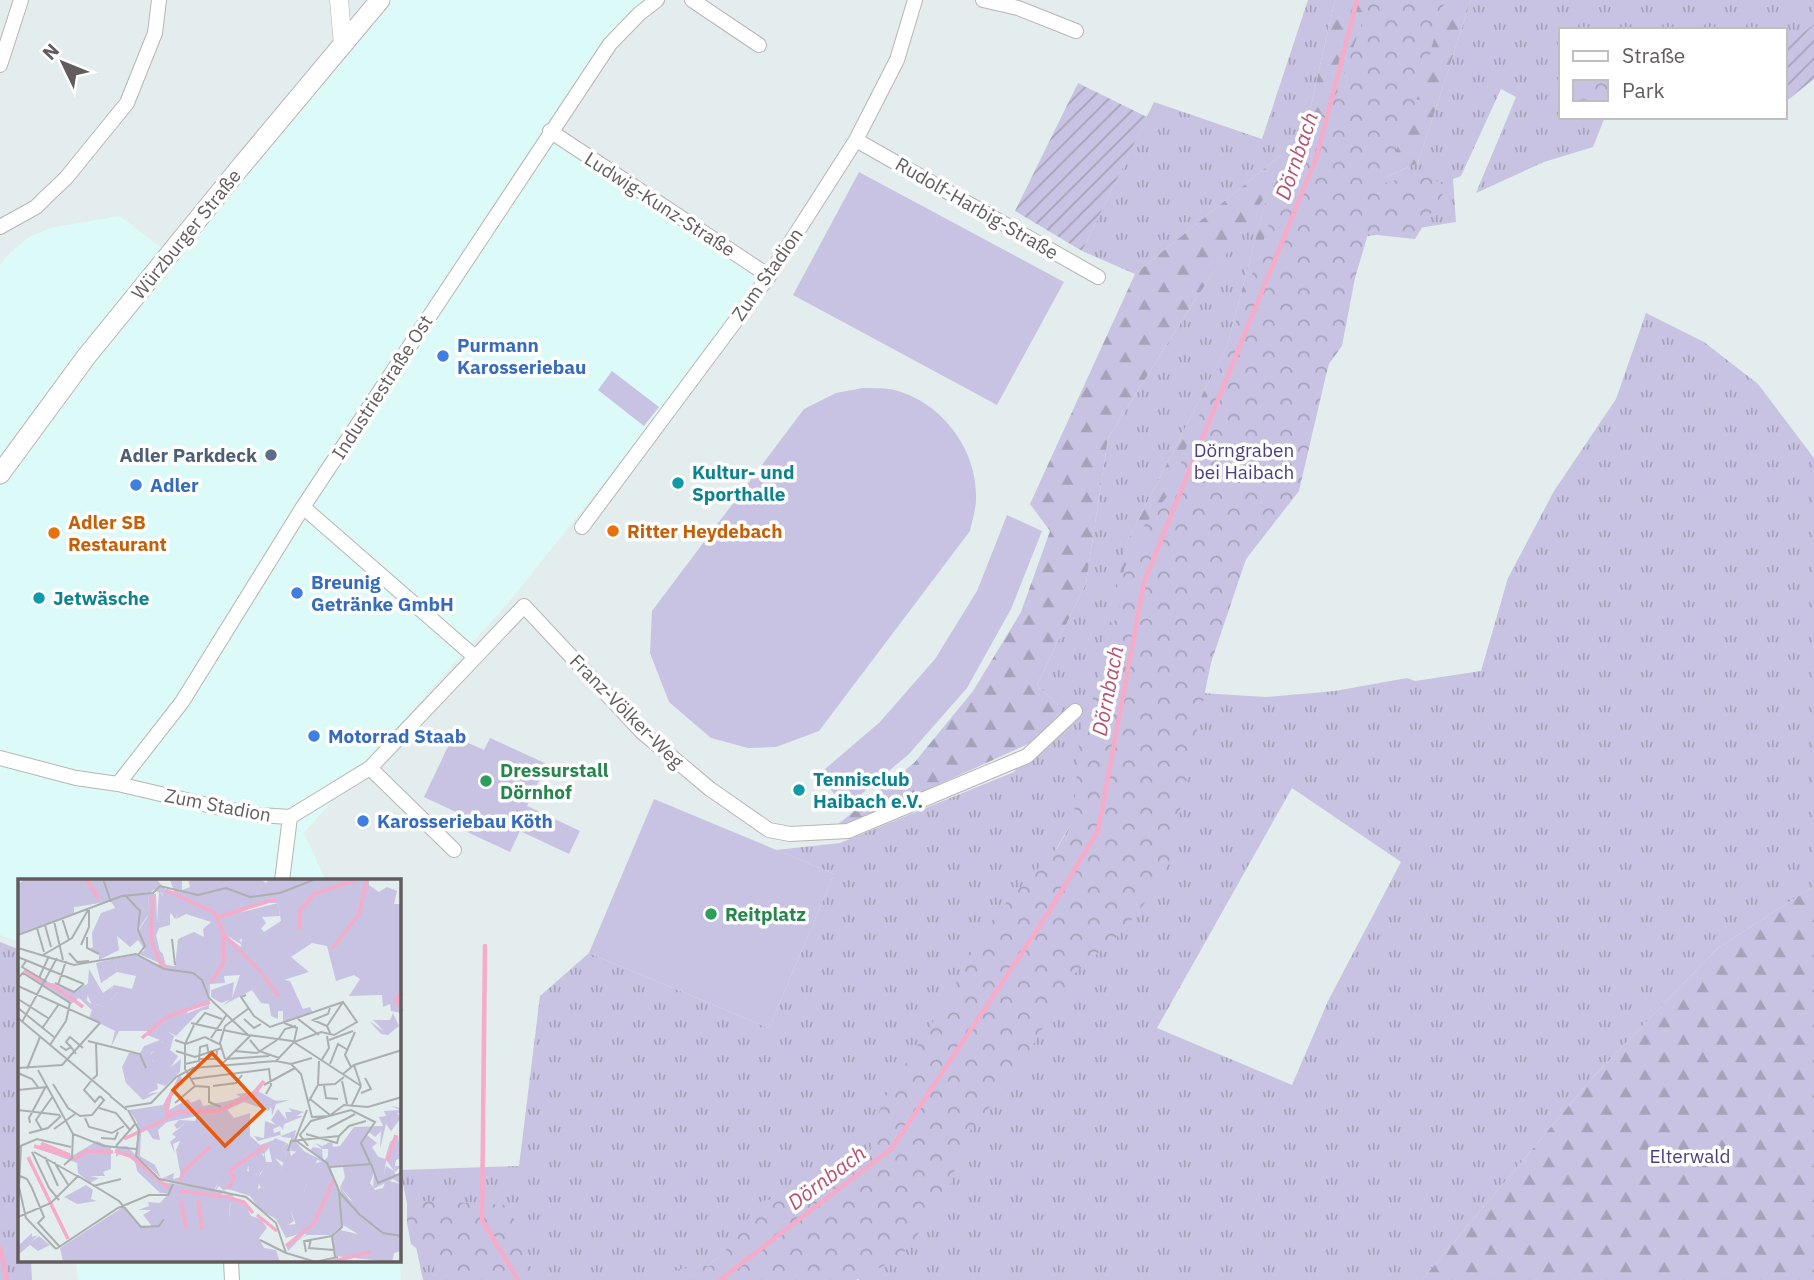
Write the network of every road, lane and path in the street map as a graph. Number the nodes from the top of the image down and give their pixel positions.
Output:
1 (21, 0) edge
2 (159, 0) edge
3 (339, 0) edge
4 (657, 0) edge
5 (692, 0) edge
6 (915, 0) edge
7 (983, 0) edge
8 (377, 1) edge
9 (1076, 31) dead end
10 (343, 45) junction
11 (758, 45) dead end
12 (0, 65) edge
13 (550, 131) junction
14 (856, 140) junction
15 (0, 227) edge
16 (769, 276) junction
17 (1098, 276) dead end
18 (0, 474) edge
19 (303, 507) junction
20 (583, 527) dead end
21 (524, 606) joint
22 (475, 657) junction
23 (1075, 710) dead end
24 (0, 758) edge
25 (370, 768) junction
26 (118, 784) junction
27 (290, 817) junction
28 (454, 850) dead end
29 (282, 879) edge
30 (231, 1262) edge
31 (232, 1280) edge

1 - 12 street
2 - 15 street
3 - 10 street
4 - 13 street, Industriestraße Ost
5 - 11 street
6 - 14 street, Zum Stadion
7 - 9 street
8 - 10 main road, Würzburger Straße
10 - 18 main road, Würzburger Straße
13 - 16 street, Ludwig-Kunz-Straße
13 - 19 street, Industriestraße Ost
14 - 16 street, Zum Stadion
14 - 17 street, Rudolf-Harbig-Straße
16 - 20 street, Zum Stadion
19 - 22 street
19 - 26 street, Industriestraße Ost
21 - 22 street, Zum Stadion
21 - 23 street, Franz-Völker-Weg
22 - 25 street, Zum Stadion
24 - 26 street, Zum Stadion
25 - 27 street, Zum Stadion
25 - 28 street
26 - 27 street, Zum Stadion
27 - 29 street
30 - 31 street

